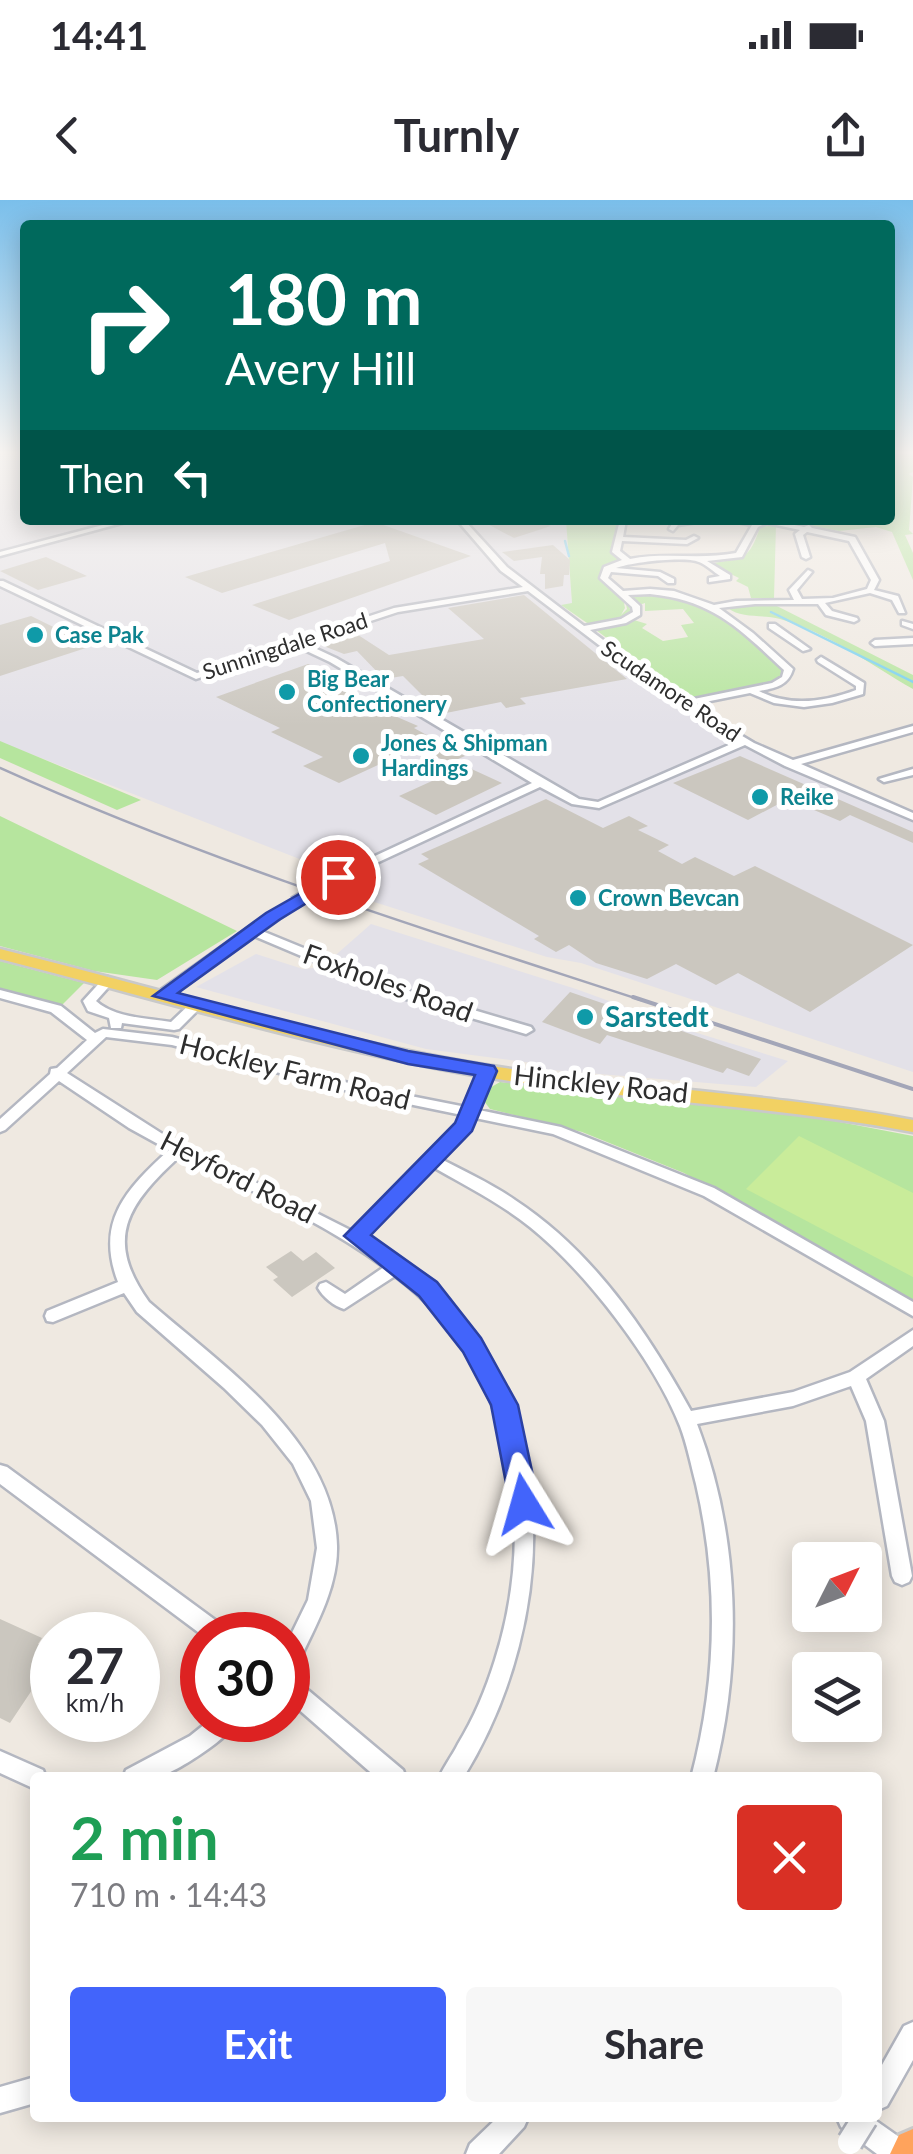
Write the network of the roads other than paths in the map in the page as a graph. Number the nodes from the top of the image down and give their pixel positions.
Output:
1 (40, 543) edge
2 (480, 543) edge
3 (619, 543) edge
4 (746, 543) edge
5 (802, 543) edge
6 (858, 543) edge
7 (0, 554) edge
8 (806, 557) dead end
9 (626, 560) junction
10 (704, 562) junction
11 (607, 569) junction
12 (804, 573) dead end
13 (712, 580) dead end
14 (671, 581) dead end
15 (0, 583) edge
16 (529, 588) junction
17 (870, 591) junction
18 (621, 592) junction
19 (798, 600) junction
20 (818, 600) junction
21 (717, 606) junction
22 (902, 611) dead end
23 (854, 620) dead end
24 (772, 626) dead end
25 (582, 629) junction
26 (788, 635) junction
27 (756, 641) junction
28 (879, 641) dead end
29 (913, 641) edge
30 (294, 642) junction
31 (806, 649) dead end
32 (821, 662) dead end
33 (751, 690) junction
34 (682, 704) junction
35 (913, 729) edge
36 (744, 742) junction
37 (790, 764) junction
38 (913, 772) edge
39 (884, 779) dead end
40 (540, 783) junction
41 (913, 817) edge
42 (252, 931) junction
43 (0, 954) edge
44 (108, 981) junction
45 (0, 994) edge
46 (163, 996) junction
47 (197, 1004) junction
48 (114, 1026) junction
49 (526, 1030) dead end
50 (95, 1040) junction
51 (487, 1071) junction
52 (56, 1072) junction
53 (472, 1112) junction
54 (913, 1126) edge
55 (0, 1127) edge
56 (178, 1149) junction
57 (432, 1160) junction
58 (356, 1236) junction
59 (399, 1264) junction
60 (125, 1286) junction
61 (326, 1288) dead end
62 (913, 1310) edge
63 (52, 1316) dead end
64 (913, 1336) edge
65 (856, 1377) junction
66 (687, 1420) junction
67 (0, 1473) edge
68 (902, 1576) dead end
69 (188, 1612) edge
70 (310, 1617) edge
71 (310, 1706) edge
72 (200, 1742) edge
73 (0, 1762) edge
74 (145, 1772) edge
75 (388, 1772) edge
76 (454, 1772) edge
77 (704, 1772) edge
78 (30, 1776) edge
79 (913, 2036) edge
80 (882, 2090) edge
81 (30, 2091) edge
82 (0, 2100) edge
83 (512, 2122) edge
84 (847, 2138) edge
85 (480, 2154) edge
86 (899, 2154) edge

1 - 7 street
2 - 16 street, Scudamore Road
3 - 9 street
4 - 10 street
5 - 8 street
6 - 17 street
9 - 10 street
9 - 11 street
10 - 13 street
11 - 14 street
11 - 18 street
12 - 19 street
15 - 30 street, Sunningdale Road
16 - 25 street, Scudamore Road
16 - 30 street, Sunningdale Road
17 - 20 street
17 - 22 street
18 - 21 street
18 - 25 street
19 - 20 street
19 - 21 street
20 - 23 street
21 - 27 street
24 - 26 street
25 - 34 street, Scudamore Road
26 - 27 street
26 - 31 street
27 - 33 street
28 - 29 street
30 - 40 street
32 - 33 street
33 - 34 street
34 - 36 street, Scudamore Road
35 - 37 street
36 - 37 street, Scudamore Road
36 - 40 street
37 - 41 street, Scudamore Road
38 - 39 street
40 - 42 street, bridge
42 - 46 street
42 - 49 street, Foxholes Road
43 - 44 main road, Hinckley Road
44 - 46 main road, Hinckley Road
44 - 48 street
45 - 50 street
46 - 47 main road, Hinckley Road
47 - 48 street
47 - 51 main road, Hinckley Road
48 - 50 street
48 - 53 street, Hockley Farm Road
50 - 52 street
51 - 53 street
51 - 54 main road, Hinckley Road
52 - 55 street
52 - 56 street, Heyford Road
53 - 57 street
53 - 62 street, Hockley Farm Road
56 - 58 street, Heyford Road
56 - 60 street
57 - 58 street
57 - 66 street
58 - 59 street, Heyford Road
59 - 61 street
59 - 76 street, Heyford Road
60 - 63 street
60 - 70 street
64 - 65 street
65 - 66 street
65 - 68 street
66 - 77 street
67 - 69 street
71 - 75 street
72 - 74 street
73 - 78 street
79 - 80 street
81 - 82 street
83 - 85 street
84 - 86 street

